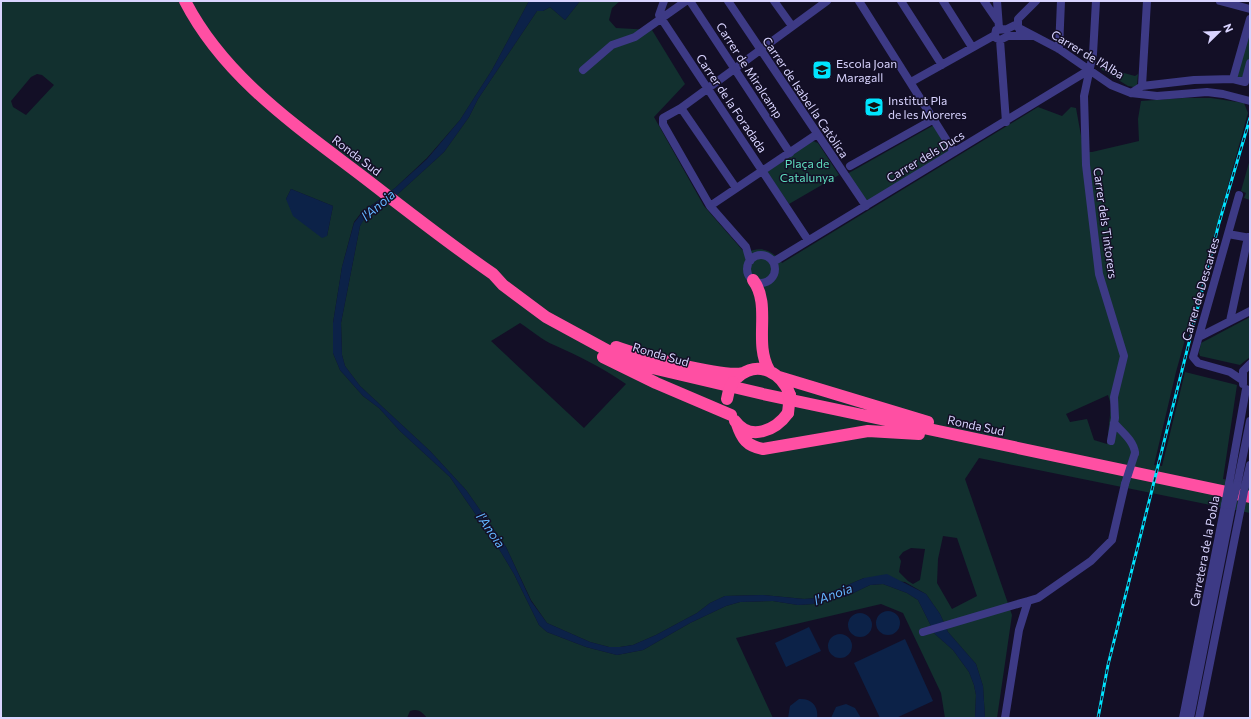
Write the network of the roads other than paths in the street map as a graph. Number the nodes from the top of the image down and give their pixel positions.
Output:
1 (185, 1) edge
2 (664, 1) edge
3 (686, 1) edge
4 (690, 1) edge
5 (728, 1) edge
6 (774, 1) edge
7 (827, 1) edge
8 (859, 1) edge
9 (901, 1) edge
10 (943, 1) edge
11 (984, 1) edge
12 (997, 1) edge
13 (1036, 1) edge
14 (1061, 1) edge
15 (1096, 1) edge
16 (1147, 1) edge
17 (1220, 1) edge
18 (817, 4) edge
19 (1250, 9) edge
20 (662, 19) junction
21 (1250, 19) edge
22 (792, 26) junction
23 (1019, 27) junction
24 (998, 31) junction
25 (1017, 36) junction
26 (1034, 36) junction
27 (972, 47) junction
28 (1059, 49) junction
29 (760, 50) junction
30 (1250, 63) edge
31 (942, 65) junction
32 (733, 68) junction
33 (583, 70) dead end
34 (1089, 70) junction
35 (1233, 79) junction
36 (912, 82) junction
37 (1142, 86) junction
38 (707, 87) junction
39 (1131, 93) junction
40 (1150, 96) junction
41 (1250, 101) edge
42 (681, 108) junction
43 (934, 119) junction
44 (1006, 122) junction
45 (817, 134) junction
46 (954, 152) junction
47 (790, 153) junction
48 (850, 166) dead end
49 (763, 171) junction
50 (736, 188) junction
51 (1239, 195) dead end
52 (710, 206) junction
53 (866, 206) junction
54 (1228, 234) junction
55 (1249, 237) edge
56 (808, 240) junction
57 (750, 260) junction
58 (773, 262) junction
59 (753, 280) junction
60 (767, 282) junction
61 (504, 285) junction
62 (761, 298) junction
63 (1250, 311) edge
64 (1230, 321) junction
65 (1199, 337) junction
66 (762, 350) junction
67 (1250, 364) edge
68 (748, 371) junction
69 (1243, 371) junction
70 (1230, 372) junction
71 (774, 374) junction
72 (1242, 380) junction
73 (1248, 390) edge
74 (734, 420) junction
75 (1250, 422) edge
76 (1114, 423) junction
77 (976, 440) junction
78 (1111, 441) dead end
79 (1250, 465) edge
80 (1240, 488) edge
81 (1229, 505) junction
82 (1028, 601) junction
83 (925, 630) dead end
84 (1005, 718) edge
85 (1183, 718) edge
86 (1190, 718) edge
87 (1199, 718) edge

1 - 61 highway, Ronda Sud
2 - 20 street
3 - 20 street
4 - 32 street, Carrer de Miralcamp
5 - 29 street, Carrer de Isabel la Catòlica
6 - 22 street
7 - 18 street
8 - 36 street
9 - 31 street
10 - 27 street
11 - 24 street
12 - 24 street
13 - 23 street
14 - 28 street
15 - 34 street, Carrer dels Tintorers
16 - 37 street
17 - 19 street
18 - 22 street
20 - 33 street
20 - 38 street, Carrer de la Foradada
21 - 35 street
22 - 29 street
23 - 24 street
23 - 25 street
23 - 26 street, Carrer de l'Alba
24 - 25 street, Carrer de l'Alba
24 - 27 street
24 - 44 street
25 - 26 street, Carrer de l'Alba
26 - 28 street, Carrer de l'Alba
27 - 31 street
28 - 34 street, Carrer de l'Alba
29 - 32 street
29 - 45 street, Carrer de Isabel la Catòlica
30 - 35 street, Carrer de l'Alba
31 - 36 street
32 - 38 street
32 - 47 street, Carrer de Miralcamp
34 - 39 street, Carrer de l'Alba
34 - 44 street, Carrer dels Ducs
34 - 76 street, Carrer dels Tintorers
35 - 37 street, Carrer de l'Alba
36 - 43 street
37 - 39 street, Carrer de l'Alba
37 - 40 street
38 - 42 street
38 - 49 street, Carrer de la Foradada
39 - 40 street, Carrer de l'Alba
40 - 41 street, Carrer de l'Alba
42 - 50 street
42 - 52 street
43 - 46 street
43 - 48 street
44 - 46 street, Carrer dels Ducs
45 - 47 street
45 - 53 street, Carrer de Isabel la Catòlica
46 - 53 street, Carrer dels Ducs
47 - 49 street
49 - 50 street
49 - 56 street, Carrer de la Foradada
50 - 52 street
51 - 54 street, Carrer de Descartes
52 - 57 street
53 - 56 street, Carrer dels Ducs
54 - 55 street
54 - 65 street, Carrer de Descartes
55 - 64 street
56 - 58 street, Carrer dels Ducs
57 - 58 street
57 - 59 street
58 - 60 street
59 - 60 street
59 - 62 highway
60 - 62 highway
61 - 68 highway
61 - 74 highway
61 - 77 highway, Ronda Sud
62 - 66 highway
63 - 64 street
64 - 65 street
65 - 70 street, Carrer de Descartes
66 - 68 highway
66 - 71 highway
67 - 69 street
68 - 71 highway
68 - 74 highway, bridge
69 - 70 street, Carrer de Descartes
69 - 72 street
70 - 72 street, Carrer de Descartes
71 - 74 highway, bridge
71 - 77 highway
72 - 73 street
73 - 80 street, Carretera de la Pobla
74 - 77 highway
75 - 80 street, Carretera de la Pobla
76 - 78 street, Carrer dels Tintorers
76 - 82 street, bridge
77 - 80 highway, Ronda Sud
79 - 80 street, Carretera de la Pobla
80 - 81 street, Carretera de la Pobla, bridge
80 - 87 street, Carretera de la Pobla, bridge
81 - 85 street, Carretera de la Pobla
81 - 86 street, Carretera de la Pobla
82 - 83 street
82 - 84 street

